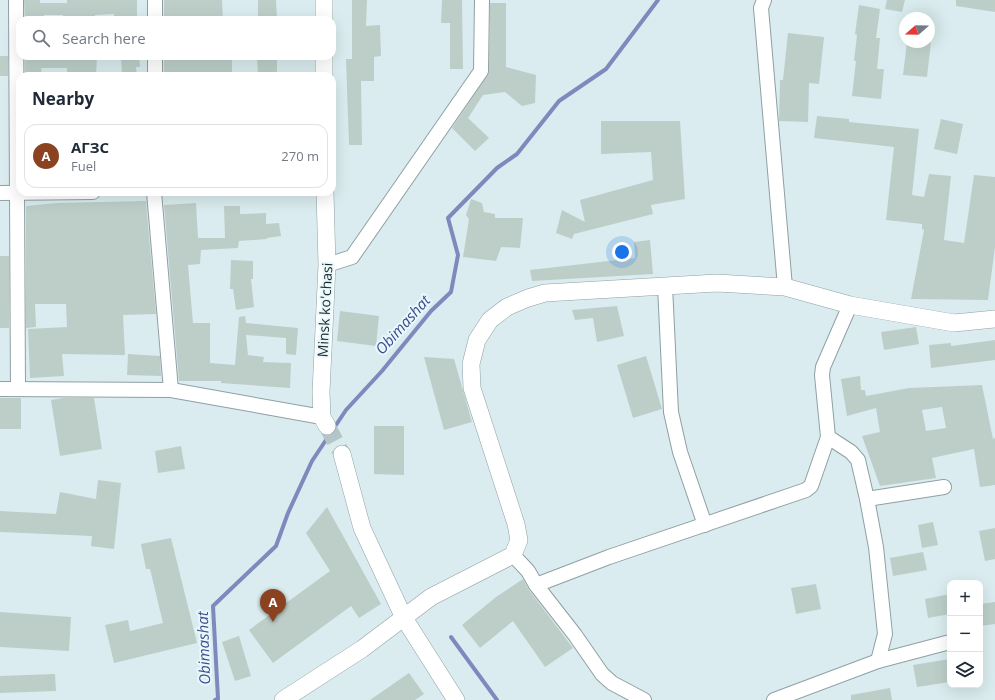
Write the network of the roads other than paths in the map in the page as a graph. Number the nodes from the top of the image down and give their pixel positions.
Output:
1 (16, 0) edge
2 (155, 0) edge
3 (324, 0) edge
4 (482, 0) edge
5 (764, 0) edge
6 (16, 16) edge
7 (155, 16) edge
8 (324, 16) edge
9 (16, 60) edge
10 (155, 60) edge
11 (324, 60) edge
12 (16, 72) edge
13 (155, 72) edge
14 (324, 72) edge
15 (0, 193) edge
16 (16, 193) edge
17 (17, 196) edge
18 (154, 196) edge
19 (325, 196) edge
20 (327, 265) junction
21 (665, 286) junction
22 (785, 287) junction
23 (850, 305) junction
24 (995, 319) edge
25 (0, 389) edge
26 (18, 389) junction
27 (171, 390) junction
28 (324, 422) joint
29 (828, 438) junction
30 (342, 454) tunnel mouth
31 (944, 487) dead end
32 (867, 500) junction
33 (705, 525) junction
34 (513, 555) junction
35 (536, 585) junction
36 (404, 618) junction
37 (947, 643) edge
38 (878, 661) junction
39 (283, 700) edge
40 (456, 700) edge
41 (644, 700) edge
42 (774, 700) edge

1 - 6 street
2 - 7 street
3 - 8 street
4 - 20 street
5 - 22 street
9 - 12 street
10 - 13 street
11 - 14 street
15 - 16 street
17 - 26 street
18 - 27 street
19 - 20 street, Minsk ko'chasi
20 - 28 street, Minsk ko'chasi
21 - 22 street
21 - 33 street
21 - 34 street
22 - 23 street
23 - 24 street
23 - 29 street
25 - 26 street
26 - 27 street
27 - 28 street
29 - 32 street
29 - 33 street
30 - 36 street
31 - 32 street
32 - 38 street
33 - 35 street
34 - 35 street
34 - 36 street
35 - 41 street
36 - 39 street
36 - 40 street
37 - 38 street
38 - 42 street

